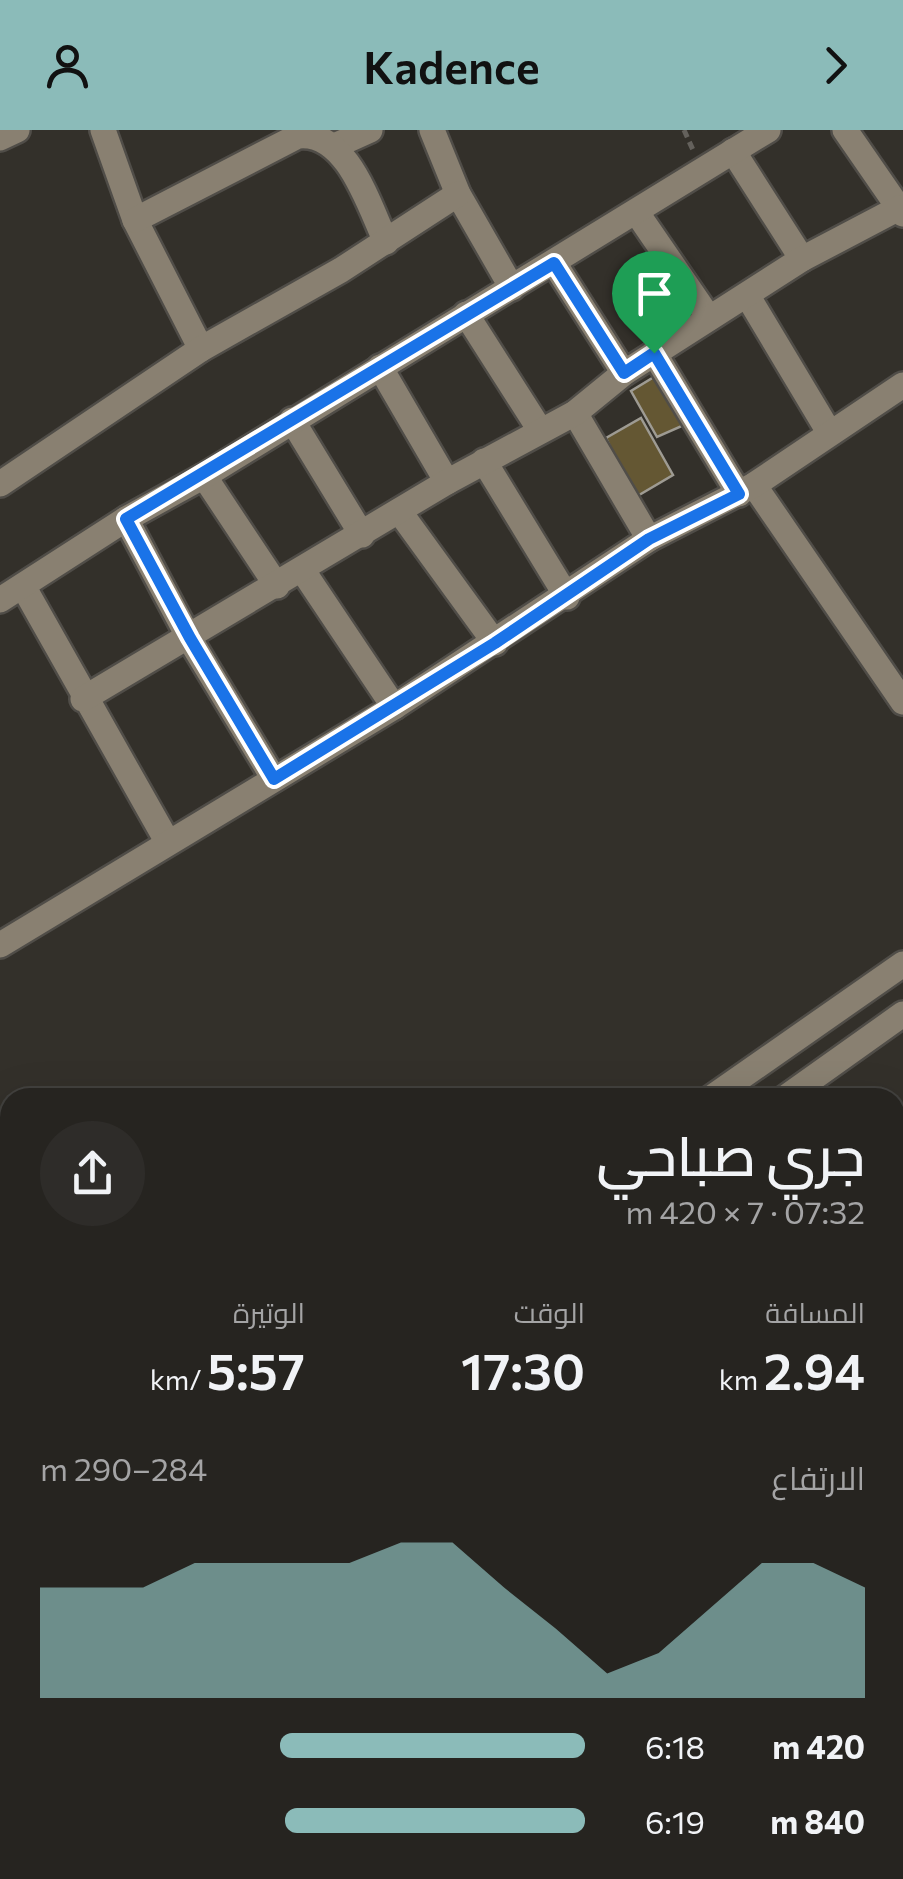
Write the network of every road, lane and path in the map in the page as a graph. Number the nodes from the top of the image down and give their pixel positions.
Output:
1 (17, 130) edge
2 (103, 130) edge
3 (370, 130) edge
4 (432, 130) edge
5 (768, 130) edge
6 (846, 130) edge
7 (0, 138) edge
8 (339, 144) junction
9 (733, 150) junction
10 (458, 194) junction
11 (901, 211) edge
12 (637, 214) junction
13 (135, 220) junction
14 (386, 242) junction
15 (802, 260) junction
16 (554, 263) junction
17 (512, 288) junction
18 (747, 294) junction
19 (466, 314) junction
20 (709, 318) junction
21 (201, 349) junction
22 (654, 353) junction
23 (380, 367) junction
24 (624, 373) junction
25 (903, 385) edge
26 (575, 413) junction
27 (292, 420) junction
28 (540, 430) junction
29 (829, 432) junction
30 (484, 462) junction
31 (204, 476) junction
32 (448, 482) junction
33 (0, 484) edge
34 (746, 490) junction
35 (399, 512) junction
36 (126, 519) junction
37 (362, 535) junction
38 (649, 539) junction
39 (303, 571) junction
40 (278, 586) junction
41 (9, 589) edge
42 (567, 597) junction
43 (190, 638) junction
44 (495, 643) junction
45 (83, 699) junction
46 (903, 702) edge
47 (394, 707) junction
48 (274, 779) junction
49 (167, 841) junction
50 (0, 945) edge
51 (903, 964) edge
52 (903, 1014) edge
53 (725, 1088) edge
54 (799, 1088) edge

1 - 7 street
2 - 13 street
3 - 8 street
4 - 10 street
5 - 9 street
6 - 11 street
8 - 13 street
8 - 14 street
9 - 12 street
9 - 15 street
10 - 14 street
10 - 17 street
11 - 15 street
12 - 16 street
12 - 20 street
13 - 21 street
14 - 21 street
15 - 18 street
16 - 17 street
16 - 24 street
17 - 19 street
18 - 20 street
18 - 29 street
19 - 23 street
19 - 28 street
20 - 22 street
21 - 33 street
22 - 24 street
22 - 34 street
23 - 27 street
23 - 32 street
24 - 26 street
25 - 29 street
26 - 28 street
26 - 38 street
27 - 31 street
27 - 37 street
28 - 30 street
29 - 34 street
30 - 32 street
30 - 42 street
31 - 36 street
31 - 40 street
32 - 35 street
34 - 38 street
34 - 46 street
35 - 37 street
35 - 44 street
36 - 41 street
36 - 43 street
37 - 39 street
38 - 42 street
39 - 40 street
39 - 47 street
40 - 43 street
41 - 45 street
42 - 44 street
43 - 45 street
43 - 48 street
44 - 47 street
45 - 49 street
47 - 48 street
48 - 49 street
49 - 50 street
51 - 53 street
52 - 54 street

